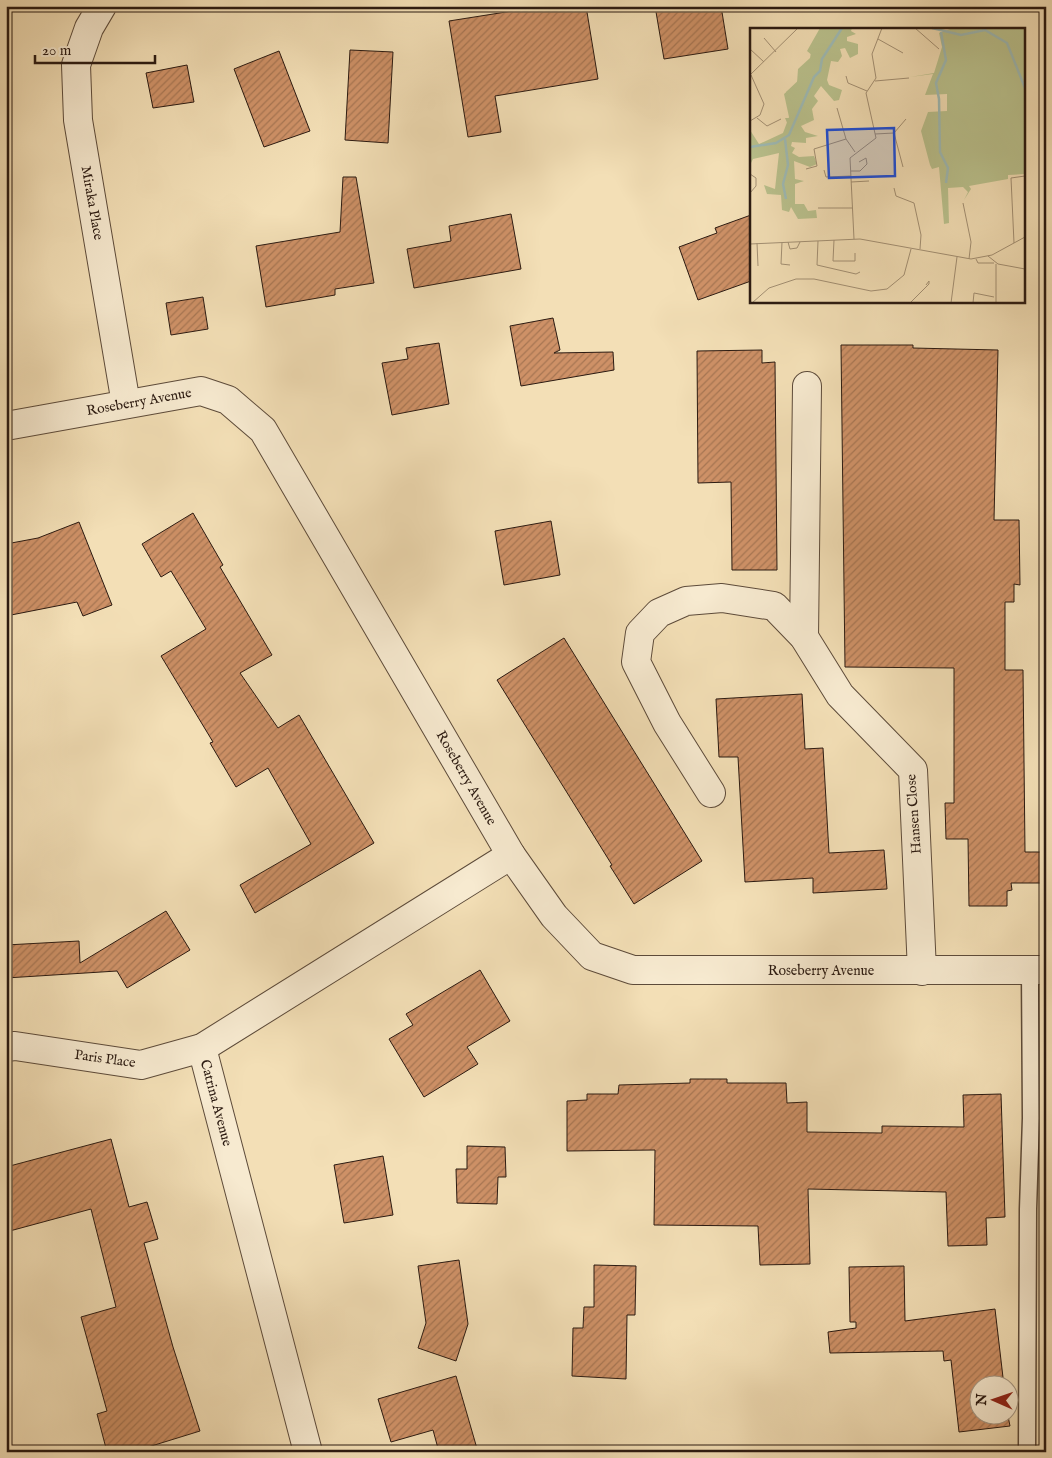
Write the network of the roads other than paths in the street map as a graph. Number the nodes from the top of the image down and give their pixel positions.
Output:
1 (102, 6) edge
2 (807, 386) dead end
3 (126, 404) junction
4 (6, 426) edge
5 (804, 637) junction
6 (711, 793) dead end
7 (511, 855) junction
8 (1038, 970) edge
9 (922, 971) junction
10 (6, 1047) edge
11 (202, 1048) junction
12 (308, 1452) edge
13 (1027, 1452) edge

1 - 3 street, Miraka Place
2 - 5 street
3 - 4 street, Roseberry Avenue
3 - 7 street, Roseberry Avenue
5 - 6 street, Hansen Close
5 - 9 street, Hansen Close
7 - 9 street, Roseberry Avenue
7 - 11 street, Catrina Avenue
8 - 9 street, Roseberry Avenue
8 - 13 lane
10 - 11 street, Paris Place
11 - 12 street, Catrina Avenue

